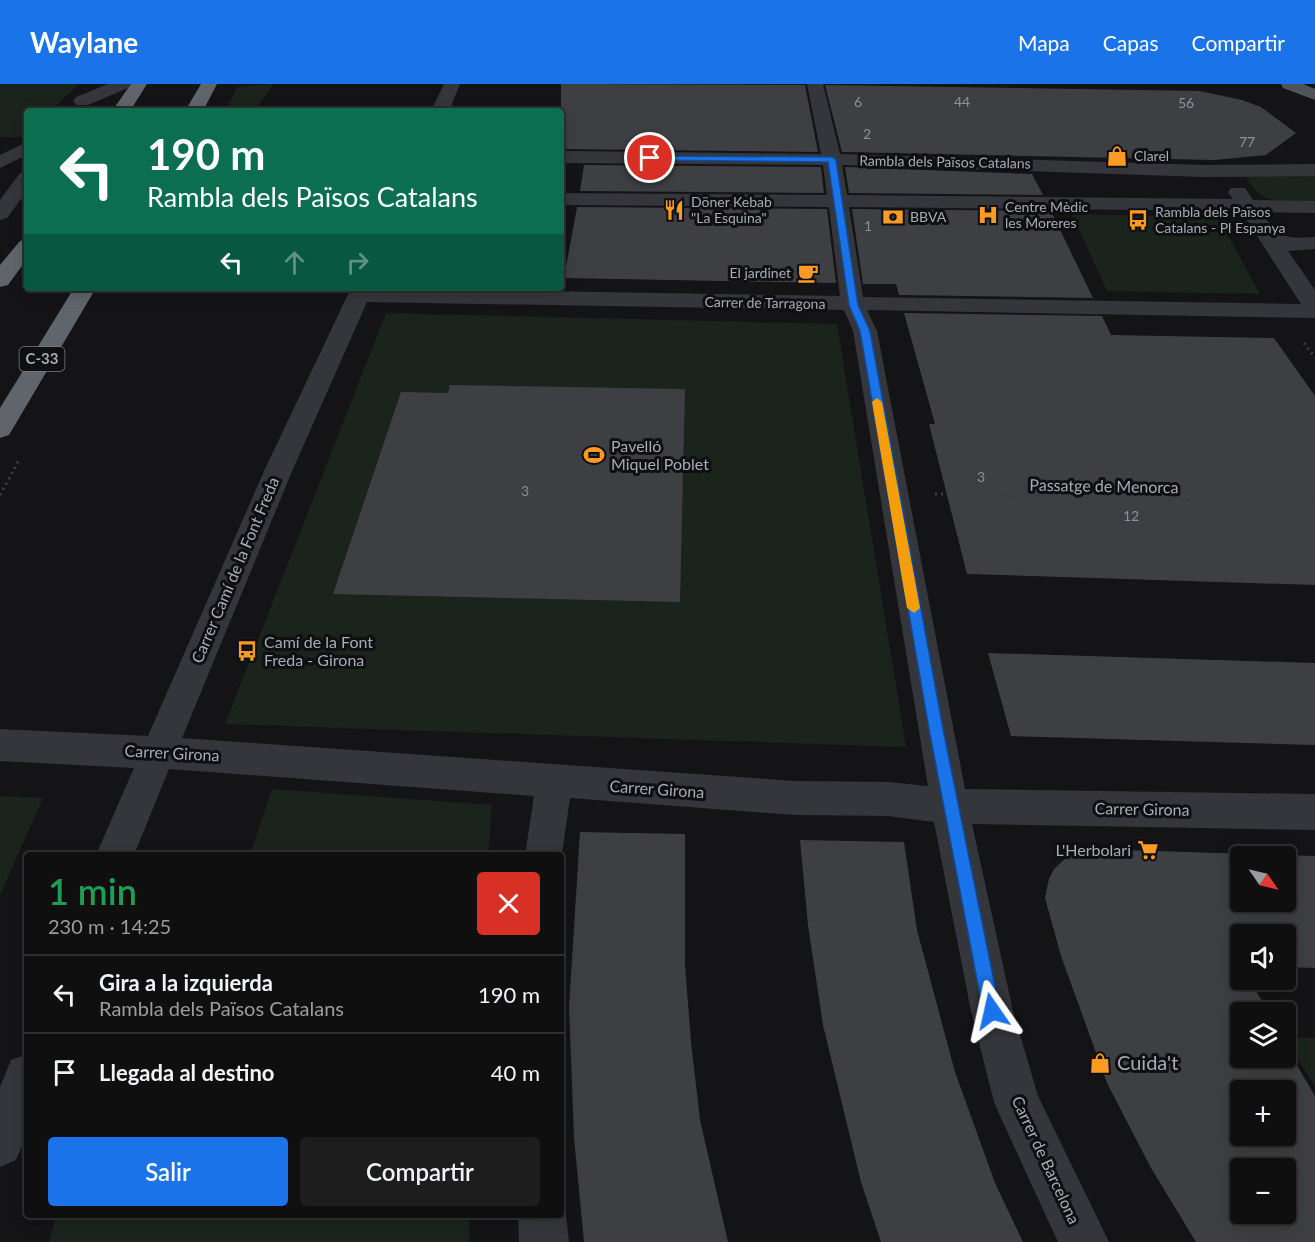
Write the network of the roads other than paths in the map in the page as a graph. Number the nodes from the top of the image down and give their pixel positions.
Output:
1 (93, 84) edge
2 (122, 84) edge
3 (139, 84) edge
4 (209, 84) edge
5 (452, 84) edge
6 (815, 84) edge
7 (1289, 84) edge
8 (1315, 95) edge
9 (78, 106) edge
10 (123, 108) edge
11 (196, 108) edge
12 (441, 108) edge
13 (0, 147) edge
14 (24, 148) edge
15 (24, 150) edge
16 (564, 157) edge
17 (832, 160) junction
18 (0, 163) edge
19 (24, 166) edge
20 (867, 166) dead end
21 (1220, 170) junction
22 (1315, 170) edge
23 (24, 181) edge
24 (988, 183) dead end
25 (823, 187) junction
26 (1175, 187) dead end
27 (873, 195) dead end
28 (564, 199) edge
29 (1249, 206) junction
30 (1315, 207) edge
31 (0, 214) edge
32 (1298, 245) edge
33 (24, 249) edge
34 (0, 280) edge
35 (1315, 280) edge
36 (83, 291) edge
37 (360, 292) edge
38 (853, 305) junction
39 (1315, 309) edge
40 (0, 429) edge
41 (0, 745) edge
42 (158, 752) junction
43 (554, 781) junction
44 (950, 806) junction
45 (1315, 812) edge
46 (116, 852) edge
47 (544, 852) edge
48 (24, 1084) edge
49 (0, 1144) edge
50 (542, 1218) edge
51 (544, 1242) edge
52 (1084, 1242) edge

1 - 9 street
2 - 9 street
3 - 10 highway
4 - 11 highway
5 - 12 street
6 - 17 street, Carrer de Barcelona
7 - 8 main road
13 - 14 street
15 - 18 street
16 - 17 street, Rambla dels Països Catalans
17 - 21 street, Rambla dels Països Catalans
17 - 25 street, Carrer de Barcelona
18 - 19 street
20 - 27 street, Rambla dels Països Catalans
21 - 22 street, Rambla dels Països Catalans
21 - 29 street
23 - 31 street
24 - 26 street, Rambla dels Països Catalans
25 - 28 street
25 - 29 street
25 - 38 street, Carrer de Barcelona
29 - 30 street
29 - 32 street
32 - 35 street
32 - 39 street
33 - 34 highway
36 - 40 highway, C-33
37 - 38 street, Carrer de Tarragona
37 - 42 street, Carrer Camí de la Font Freda
38 - 39 street, Carrer de Tarragona
38 - 44 street, Carrer de Barcelona
41 - 42 street, Carrer Girona
42 - 43 street, Carrer Girona
42 - 46 street, Carrer Camí de la Font Freda
43 - 44 street, Carrer Girona
43 - 47 street
44 - 45 street, Carrer Girona
44 - 52 street, Carrer de Barcelona
48 - 49 street
50 - 51 street

